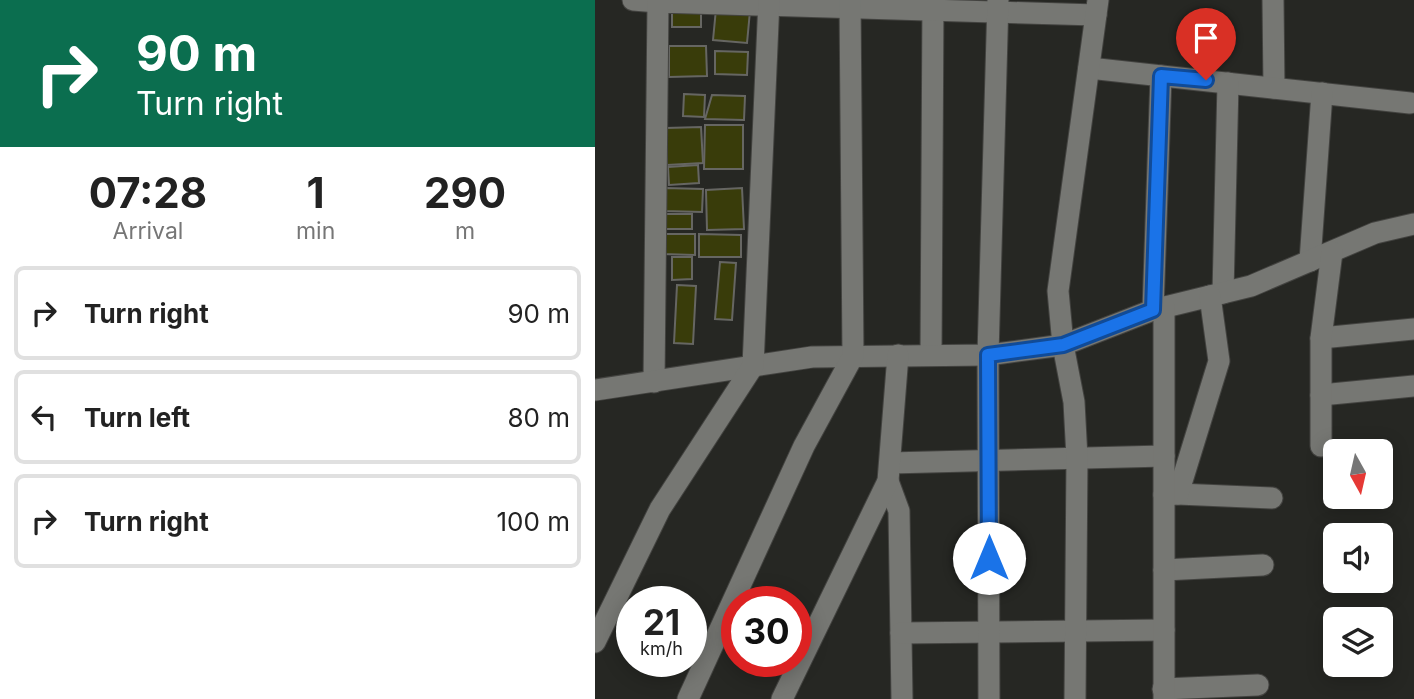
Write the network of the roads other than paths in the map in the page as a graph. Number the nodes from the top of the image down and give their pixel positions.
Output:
1 (633, 0) edge
2 (1273, 0) edge
3 (658, 1) edge
4 (769, 3) edge
5 (849, 4) edge
6 (933, 5) edge
7 (998, 6) edge
8 (1097, 8) edge
9 (1089, 68) junction
10 (1161, 76) junction
11 (1414, 81) edge
12 (1228, 83) junction
13 (1274, 88) junction
14 (1322, 93) junction
15 (1412, 103) edge
16 (1414, 224) edge
17 (1332, 252) junction
18 (1310, 261) junction
19 (1217, 295) junction
20 (1159, 309) junction
21 (1414, 330) edge
22 (1321, 338) junction
23 (1063, 345) junction
24 (898, 355) junction
25 (931, 355) junction
26 (988, 355) junction
27 (853, 356) junction
28 (753, 366) junction
29 (654, 382) junction
30 (1414, 386) edge
31 (595, 390) edge
32 (1321, 395) junction
33 (1321, 446) dead end
34 (1164, 456) junction
35 (1077, 458) junction
36 (989, 460) junction
37 (889, 472) junction
38 (1171, 495) junction
39 (1272, 498) dead end
40 (1263, 565) dead end
41 (1164, 570) junction
42 (1164, 630) junction
43 (1075, 631) junction
44 (989, 632) junction
45 (901, 633) junction
46 (595, 642) edge
47 (1258, 685) dead end
48 (1164, 694) edge
49 (688, 699) edge
50 (782, 699) edge
51 (902, 699) edge
52 (989, 699) edge
53 (1075, 699) edge

1 - 3 street
2 - 13 street
3 - 4 street
3 - 29 street
4 - 5 street
4 - 28 street
5 - 6 street
5 - 27 street
6 - 7 street
6 - 25 street
7 - 8 street
7 - 26 street
8 - 9 street
9 - 10 street
9 - 23 street
10 - 12 street
10 - 20 street
11 - 15 street
12 - 13 street
12 - 19 street
13 - 14 street
14 - 15 street
14 - 18 street
16 - 17 street
17 - 18 street
17 - 22 street
18 - 19 street
19 - 20 street
19 - 38 street
20 - 23 street
20 - 34 street
21 - 22 street
22 - 32 street
23 - 26 street
23 - 35 street
24 - 25 street
24 - 27 street
24 - 37 street
25 - 26 street
26 - 36 street
27 - 28 street
27 - 49 street
28 - 29 street
28 - 46 street
29 - 31 street
30 - 32 street
32 - 33 street
34 - 35 street
34 - 38 street
35 - 36 street
35 - 43 street
36 - 37 street
36 - 44 street
37 - 45 street
37 - 50 street
38 - 39 street
38 - 41 street
40 - 41 street
41 - 42 street
42 - 43 street
42 - 48 street
43 - 44 street
43 - 53 street
44 - 45 street
44 - 52 street
45 - 51 street
47 - 48 street

